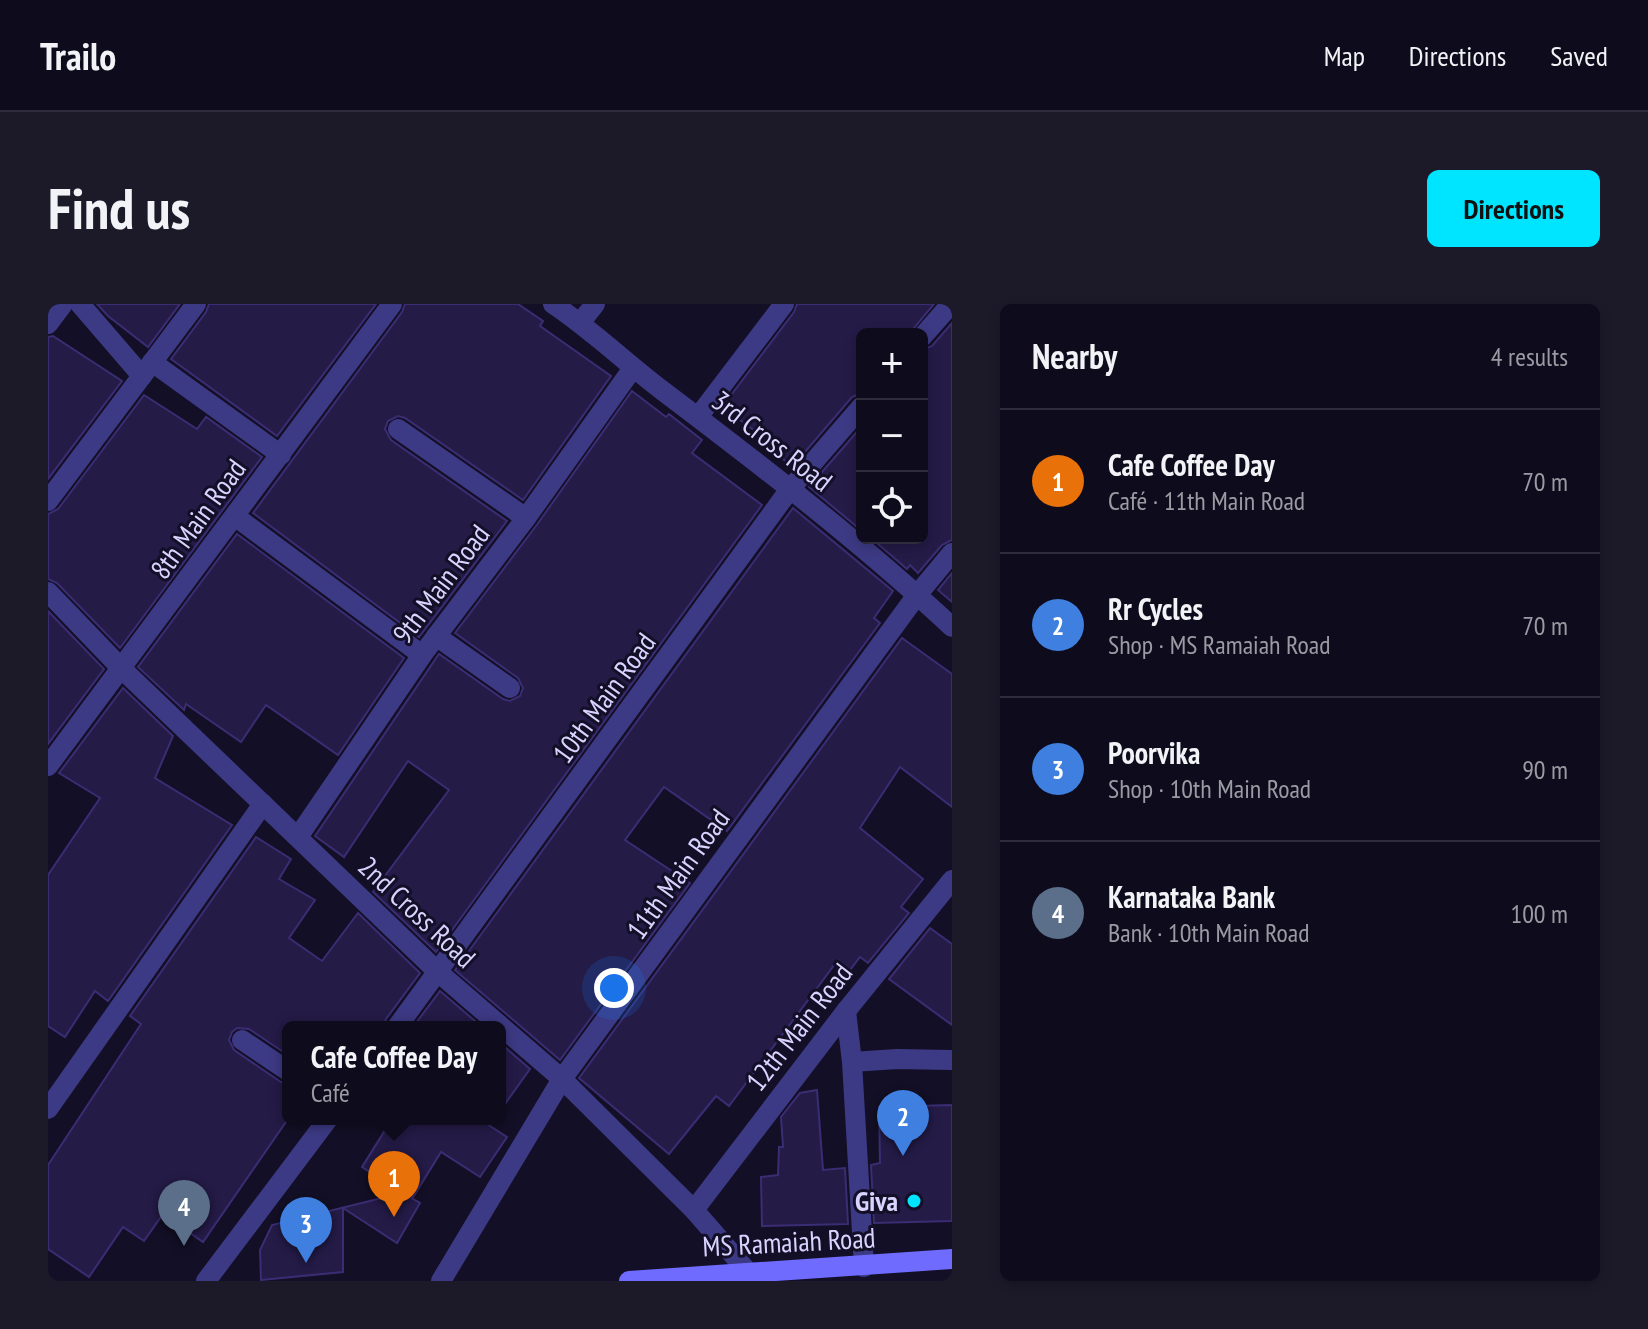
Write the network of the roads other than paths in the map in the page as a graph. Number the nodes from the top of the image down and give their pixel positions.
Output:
1 (63, 304) edge
2 (80, 304) edge
3 (196, 304) edge
4 (392, 304) edge
5 (553, 304) edge
6 (595, 304) edge
7 (784, 304) edge
8 (951, 304) edge
9 (580, 323) junction
10 (48, 324) edge
11 (928, 330) edge
12 (633, 368) junction
13 (147, 369) junction
14 (856, 413) edge
15 (698, 417) junction
16 (398, 429) dead end
17 (281, 455) junction
18 (790, 489) junction
19 (48, 501) edge
20 (236, 517) junction
21 (526, 518) junction
22 (952, 553) edge
23 (48, 592) edge
24 (917, 595) junction
25 (952, 627) edge
26 (436, 636) junction
27 (422, 655) junction
28 (122, 669) junction
29 (510, 688) dead end
30 (48, 766) edge
31 (263, 804) junction
32 (298, 837) junction
33 (952, 880) edge
34 (438, 972) junction
35 (846, 1011) junction
36 (401, 1021) edge
37 (495, 1021) edge
38 (506, 1031) edge
39 (242, 1040) dead end
40 (952, 1060) edge
41 (852, 1062) junction
42 (282, 1067) edge
43 (562, 1079) junction
44 (48, 1109) edge
45 (323, 1125) edge
46 (694, 1210) junction
47 (952, 1259) edge
48 (748, 1272) junction
49 (864, 1274) edge
50 (206, 1281) edge
51 (441, 1281) edge
52 (629, 1281) edge

1 - 10 street
2 - 13 street
3 - 13 street
4 - 17 street, 8th Main Road
5 - 9 street, 3rd Cross Road
6 - 9 street
7 - 15 street
8 - 11 street
9 - 12 street, 3rd Cross Road
12 - 15 street, 3rd Cross Road
12 - 21 street, 9th Main Road
13 - 17 street
13 - 19 street
14 - 18 street, 10th Main Road
15 - 18 street, 3rd Cross Road
16 - 21 street
17 - 20 street, 8th Main Road
18 - 24 street, 3rd Cross Road
18 - 34 street, 10th Main Road
20 - 27 street
20 - 28 street, 8th Main Road
21 - 26 street, 9th Main Road
22 - 24 street, 11th Main Road
23 - 28 street, 2nd Cross Road
24 - 25 street, 3rd Cross Road
24 - 43 street, 11th Main Road
26 - 27 street, 9th Main Road
26 - 29 street
27 - 32 street, 9th Main Road
28 - 30 street, 8th Main Road
28 - 31 street, 2nd Cross Road
31 - 32 street, 2nd Cross Road
31 - 44 street
32 - 34 street, 2nd Cross Road
33 - 35 street, 12th Main Road
34 - 36 street, 10th Main Road
34 - 37 street, 2nd Cross Road
35 - 41 street
35 - 46 street, 12th Main Road
38 - 43 street, 2nd Cross Road
39 - 42 street
40 - 41 street
41 - 49 street
43 - 46 street, 2nd Cross Road
43 - 51 street, 11th Main Road
45 - 50 street
46 - 48 street, 2nd Cross Road
47 - 49 main road, MS Ramaiah Road
48 - 49 main road, MS Ramaiah Road
48 - 52 main road, MS Ramaiah Road

